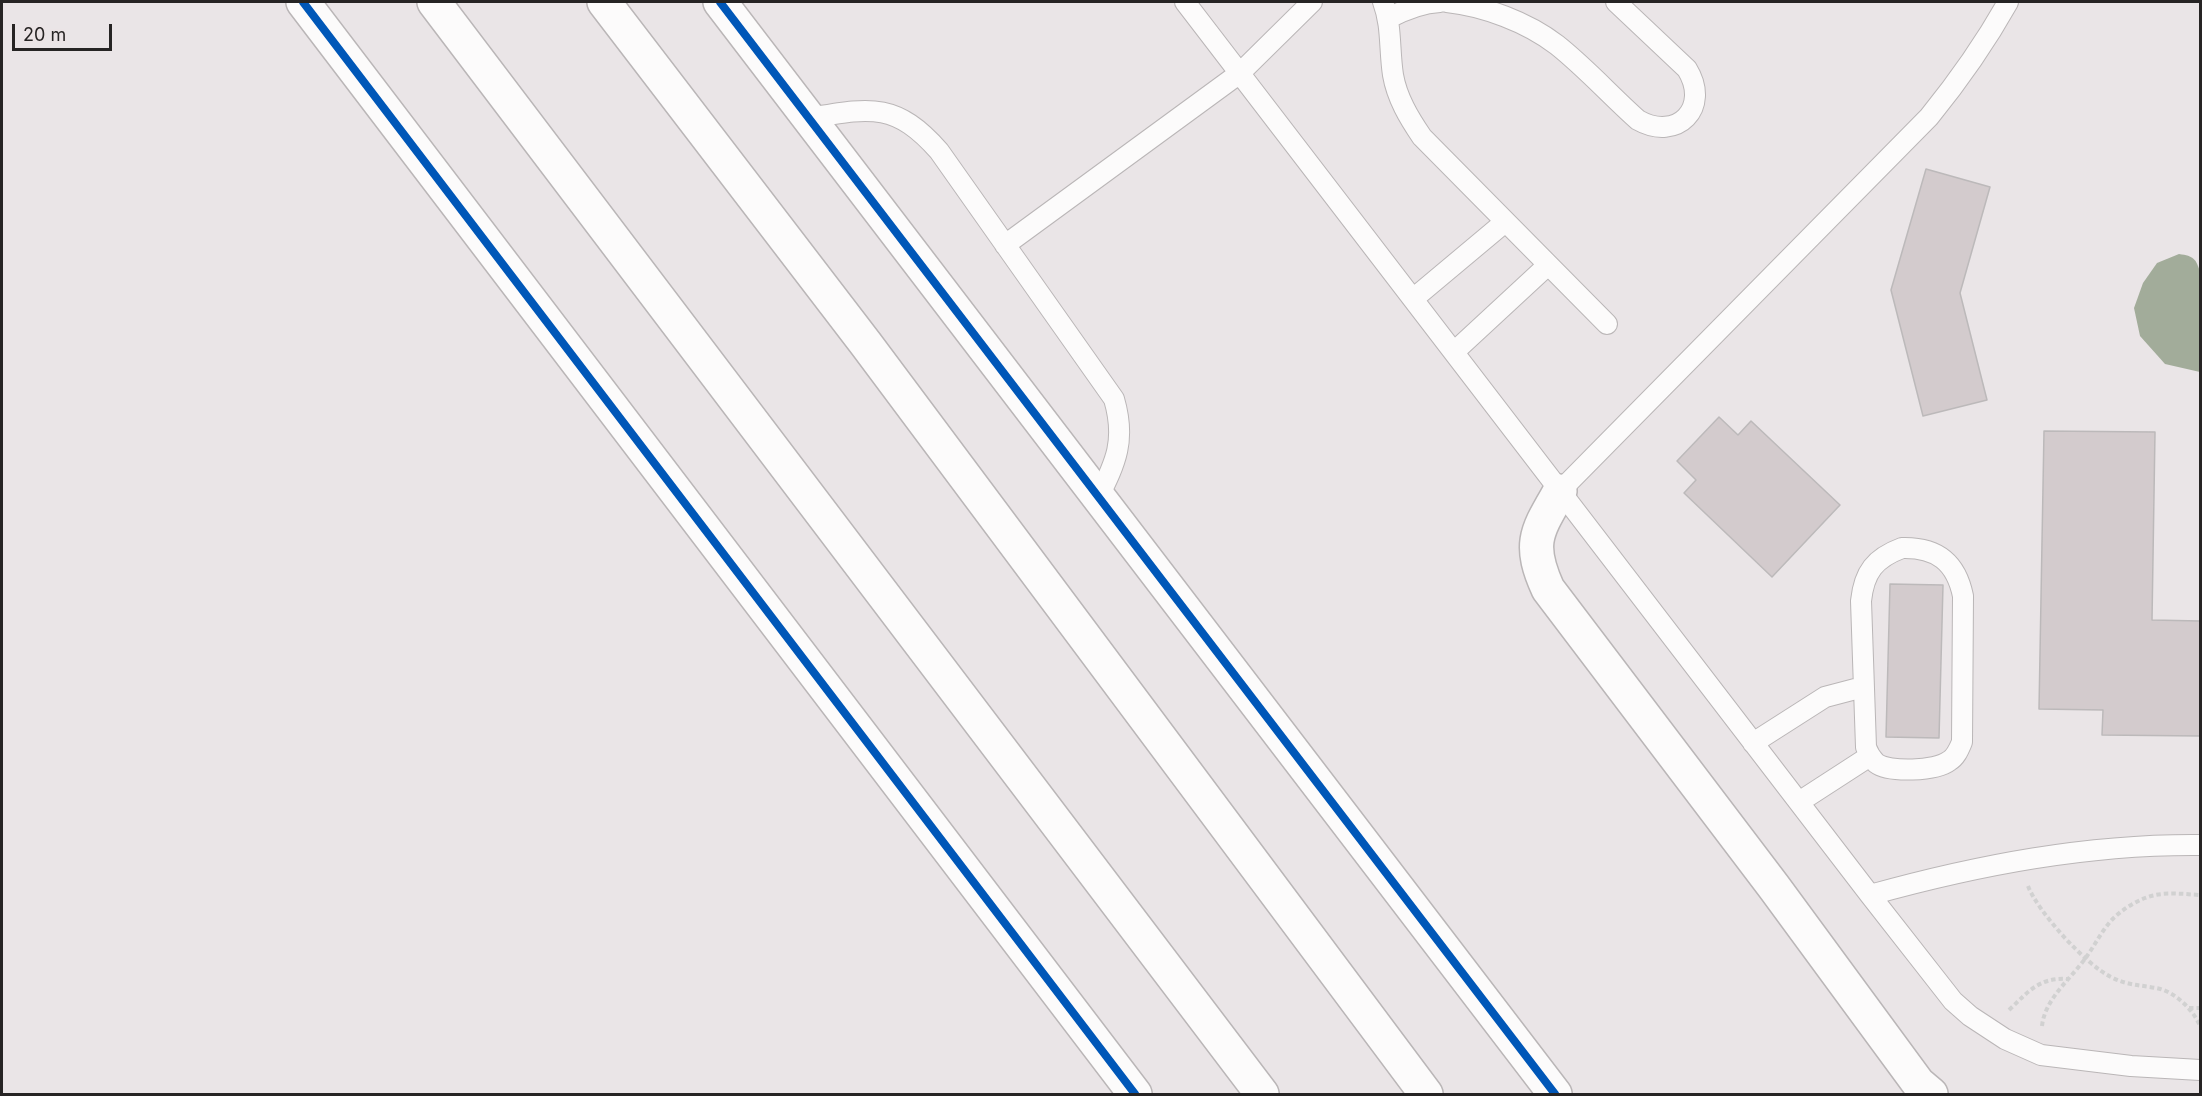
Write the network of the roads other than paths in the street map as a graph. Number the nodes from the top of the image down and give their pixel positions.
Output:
1 (303, 2) edge
2 (434, 2) edge
3 (604, 2) edge
4 (720, 2) edge
5 (1185, 2) edge
6 (1312, 2) edge
7 (1440, 2) edge
8 (1447, 2) edge
9 (1616, 2) edge
10 (2008, 2) edge
11 (1386, 10) edge
12 (1240, 73) junction
13 (808, 118) junction
14 (1505, 222) junction
15 (1005, 245) junction
16 (1548, 265) junction
17 (1413, 299) junction
18 (1607, 324) dead end
19 (1454, 352) junction
20 (1560, 490) junction
21 (1098, 498) junction
22 (1863, 687) junction
23 (1753, 743) junction
24 (1870, 756) junction
25 (1799, 802) junction
26 (2200, 845) edge
27 (1870, 895) junction
28 (2200, 1070) edge
29 (1135, 1095) edge
30 (1262, 1095) edge
31 (1426, 1095) edge
32 (1555, 1095) edge
33 (1931, 1095) edge

1 - 29 street
2 - 30 street
3 - 31 street
4 - 13 street
5 - 12 lane
6 - 12 lane
7 - 11 lane
8 - 9 lane
10 - 20 lane
11 - 14 lane
12 - 15 lane
12 - 17 lane
13 - 15 lane
13 - 21 street
14 - 16 lane
14 - 17 lane
15 - 21 lane
16 - 18 lane
16 - 19 lane
17 - 19 lane
19 - 20 lane
20 - 23 lane
20 - 33 street
21 - 32 street
22 - 23 lane
22 - 24 lane
22 - 24 lane
23 - 25 lane
24 - 25 lane
25 - 27 lane
26 - 27 lane
27 - 28 lane

